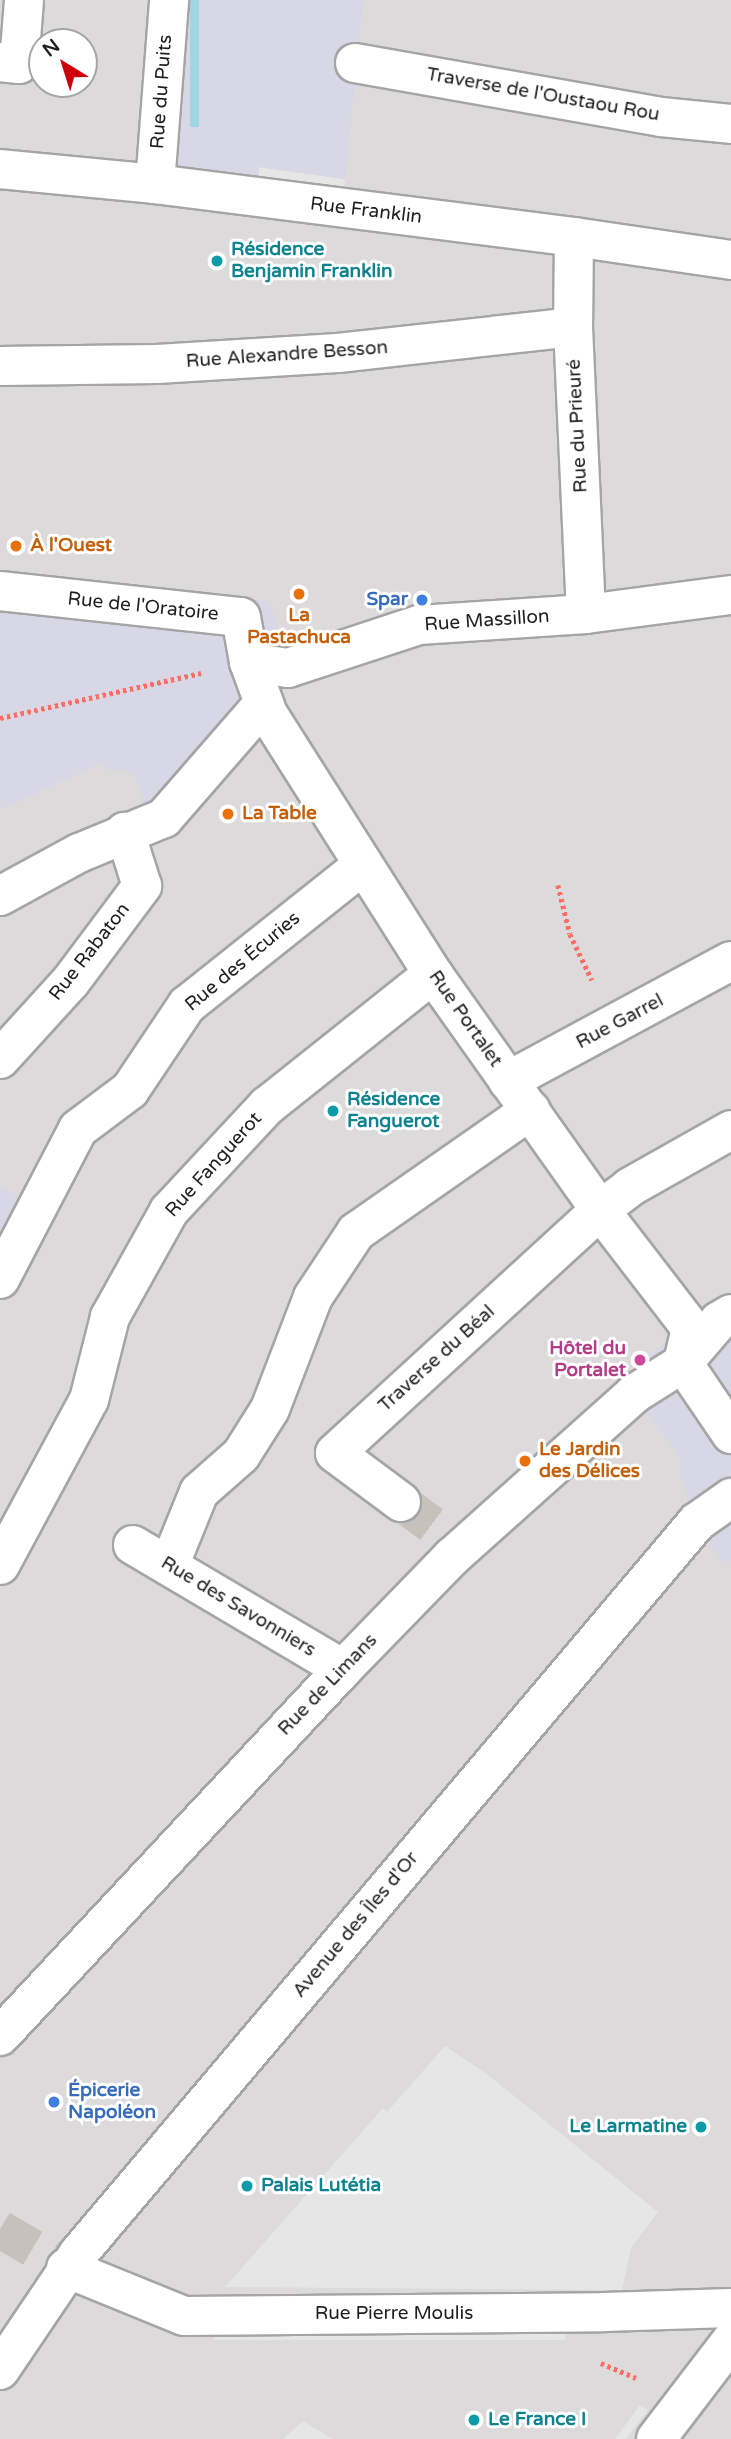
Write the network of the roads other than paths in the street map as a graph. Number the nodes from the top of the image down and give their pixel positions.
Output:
1 (24, 0) edge
2 (169, 0) edge
3 (0, 62) edge
4 (355, 63) dead end
5 (731, 124) edge
6 (0, 169) edge
7 (155, 184) junction
8 (574, 237) junction
9 (731, 260) edge
10 (573, 327) junction
11 (0, 366) edge
12 (0, 591) edge
13 (731, 595) edge
14 (586, 614) junction
15 (249, 662) junction
16 (264, 703) junction
17 (125, 832) junction
18 (363, 864) junction
19 (0, 893) edge
20 (731, 961) edge
21 (433, 974) junction
22 (0, 1059) edge
23 (508, 1081) junction
24 (531, 1110) junction
25 (731, 1130) edge
26 (600, 1210) junction
27 (0, 1279) edge
28 (731, 1314) edge
29 (682, 1363) junction
30 (731, 1434) edge
31 (731, 1498) edge
32 (401, 1502) tunnel mouth
33 (133, 1545) dead end
34 (0, 1565) edge
35 (169, 1566) junction
36 (343, 1669) junction
37 (0, 2036) edge
38 (66, 2268) junction
39 (731, 2308) edge
40 (731, 2341) edge
41 (0, 2370) edge
42 (656, 2439) edge

1 - 3 street
2 - 7 street, Rue du Puits
4 - 5 street, Traverse de l'Oustaou Rou
6 - 7 street, Rue Franklin
7 - 8 street, Rue Franklin
8 - 9 street, Rue Franklin
8 - 10 street, Rue du Prieuré
10 - 11 street, Rue Alexandre Besson
10 - 14 street, Rue du Prieuré
12 - 15 street, Rue de l'Oratoire
13 - 14 street, Rue Massillon
14 - 15 street, Rue Massillon
15 - 16 street, Rue Portalet
16 - 17 street
16 - 18 street, Rue Portalet
17 - 19 street
17 - 22 street, Rue Rabaton
18 - 21 street, Rue Portalet
18 - 27 street, Rue des Écuries
20 - 23 street, Rue Garrel
21 - 23 street, Rue Portalet
21 - 34 street, Rue Fanguerot
23 - 24 street, Rue Portalet
24 - 26 street, Rue Portalet
24 - 35 street
25 - 26 street
26 - 29 street, Rue Portalet
26 - 32 street, Traverse du Béal
28 - 29 street, Rue de Limans
29 - 30 street
29 - 36 street, Rue de Limans
31 - 38 street, Avenue des Îles d'Or
33 - 35 street, Rue des Savonniers
35 - 36 street, Rue des Savonniers
36 - 37 street, Rue de Limans
38 - 39 street, Rue Pierre Moulis
38 - 41 street, Avenue des Îles d'Or
40 - 42 street

